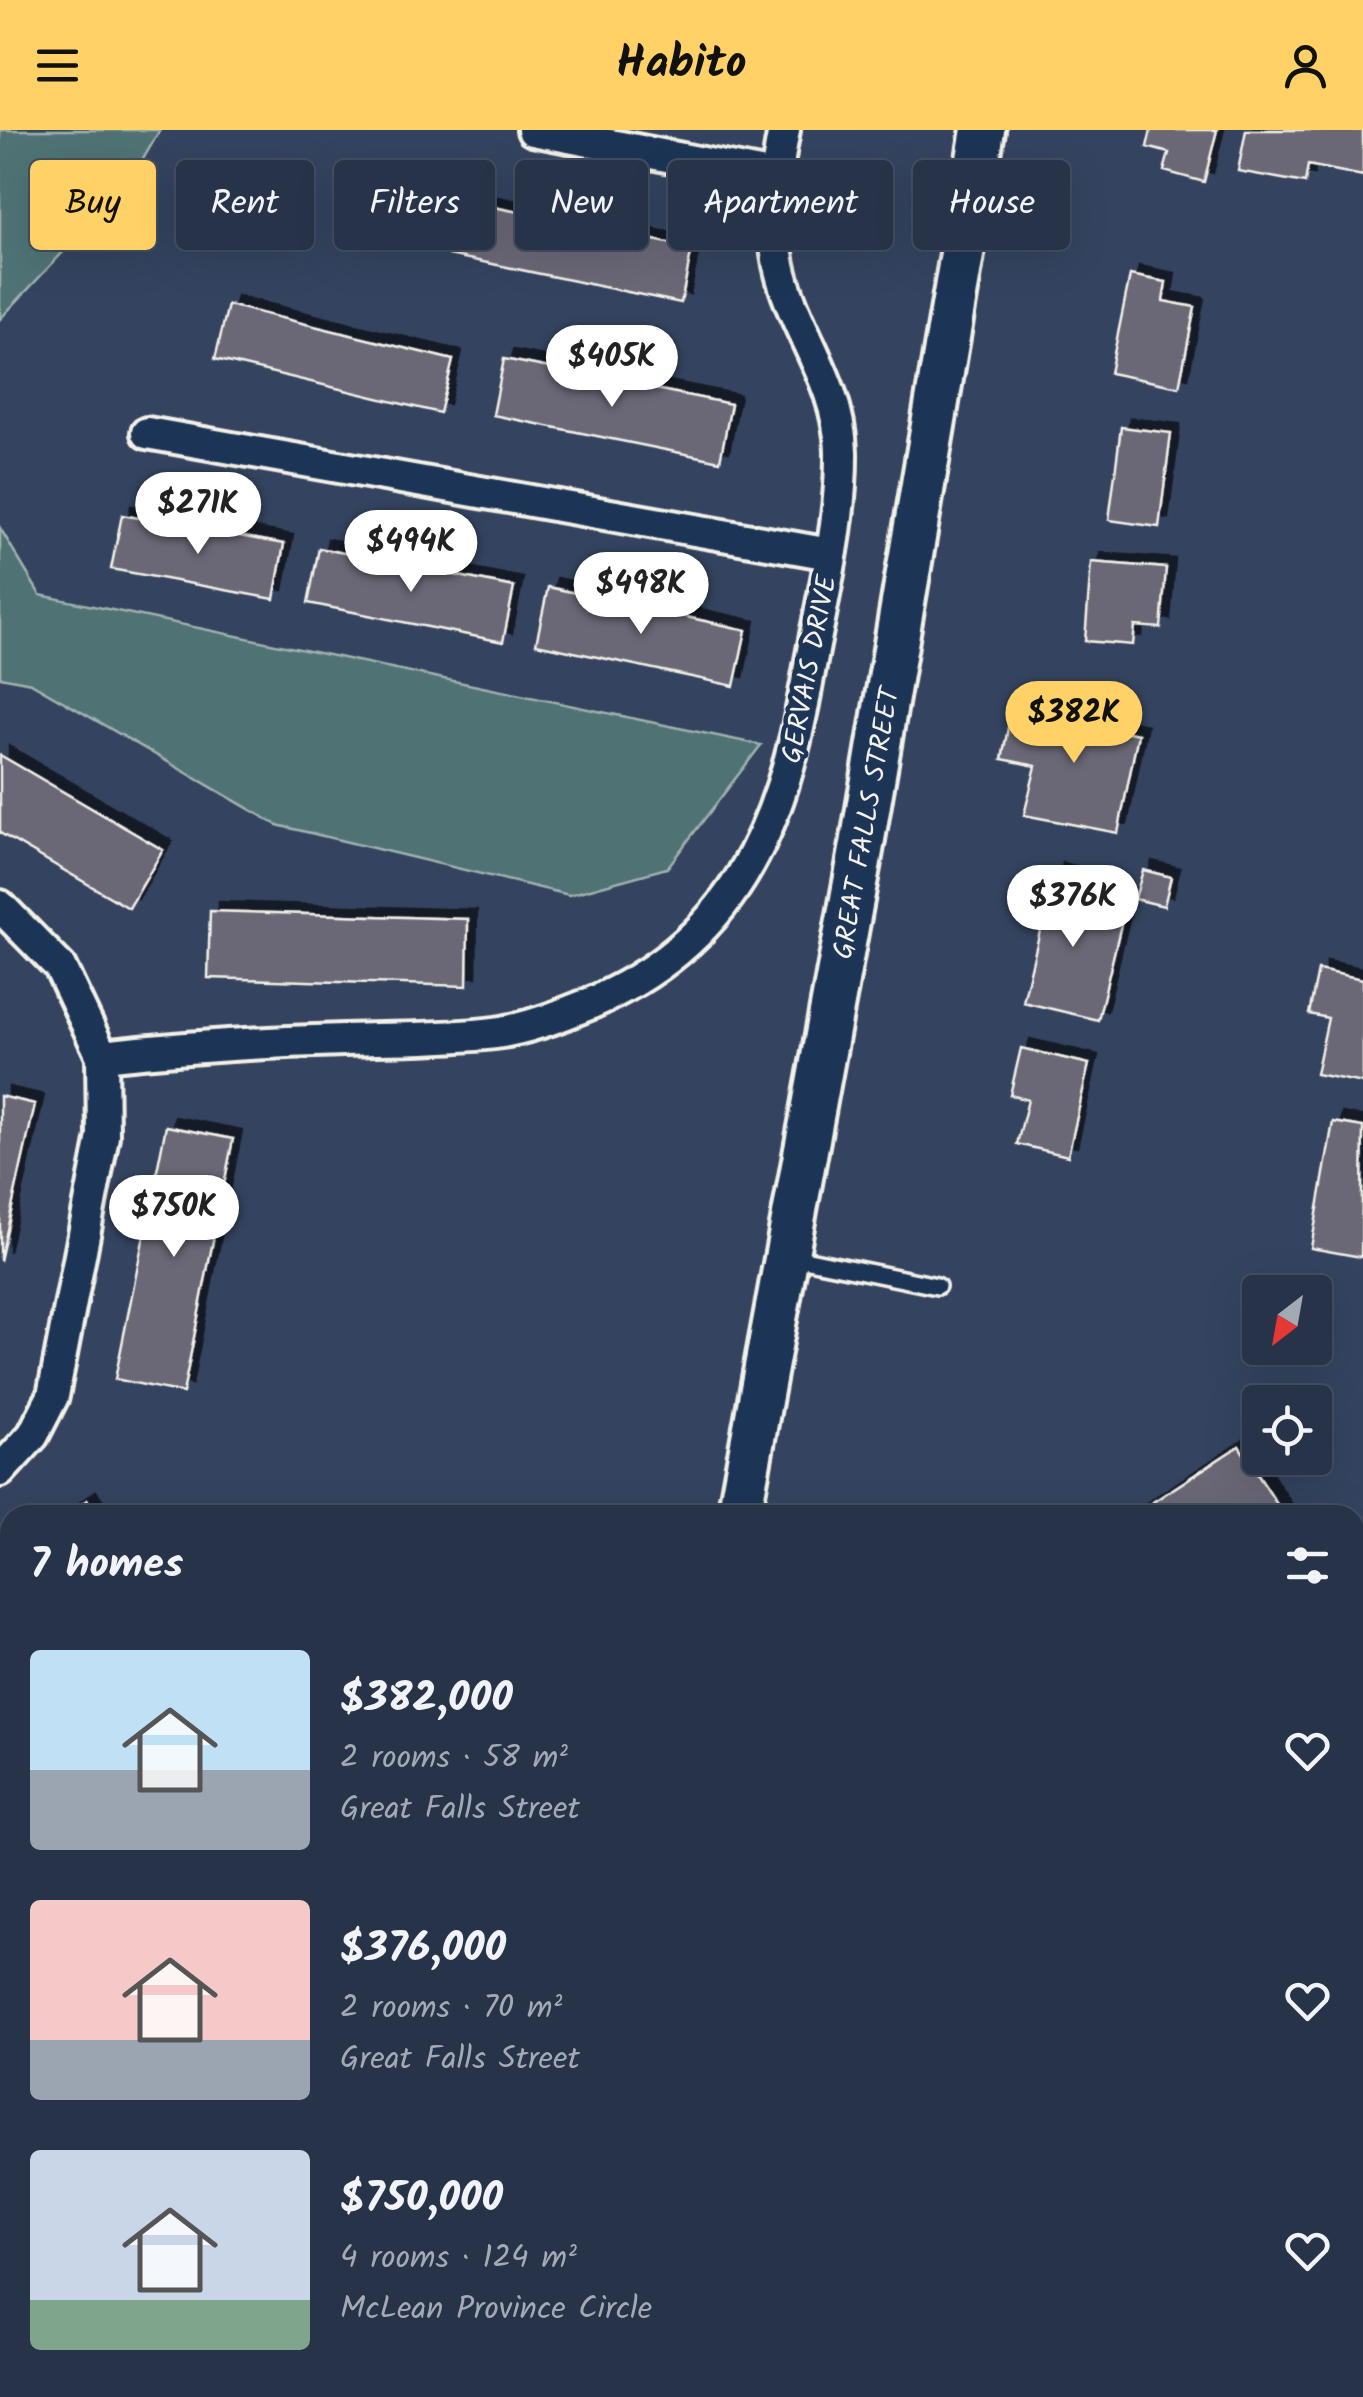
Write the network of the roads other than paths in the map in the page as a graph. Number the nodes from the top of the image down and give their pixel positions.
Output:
1 (533, 130) edge
2 (784, 130) edge
3 (983, 130) edge
4 (687, 160) edge
5 (778, 160) edge
6 (779, 250) edge
7 (147, 433) dead end
8 (830, 554) junction
9 (0, 906) edge
10 (102, 1056) junction
11 (787, 1256) junction
12 (937, 1286) dead end
13 (0, 1470) edge
14 (741, 1505) edge

1 - 4 street
2 - 5 street, GERVAIS DRIVE
3 - 11 main road, GREAT FALLS STREET
6 - 8 street, GERVAIS DRIVE
7 - 8 street
8 - 10 street, GERVAIS DRIVE
9 - 10 street
10 - 13 street
11 - 12 lane
11 - 14 main road, GREAT FALLS STREET

